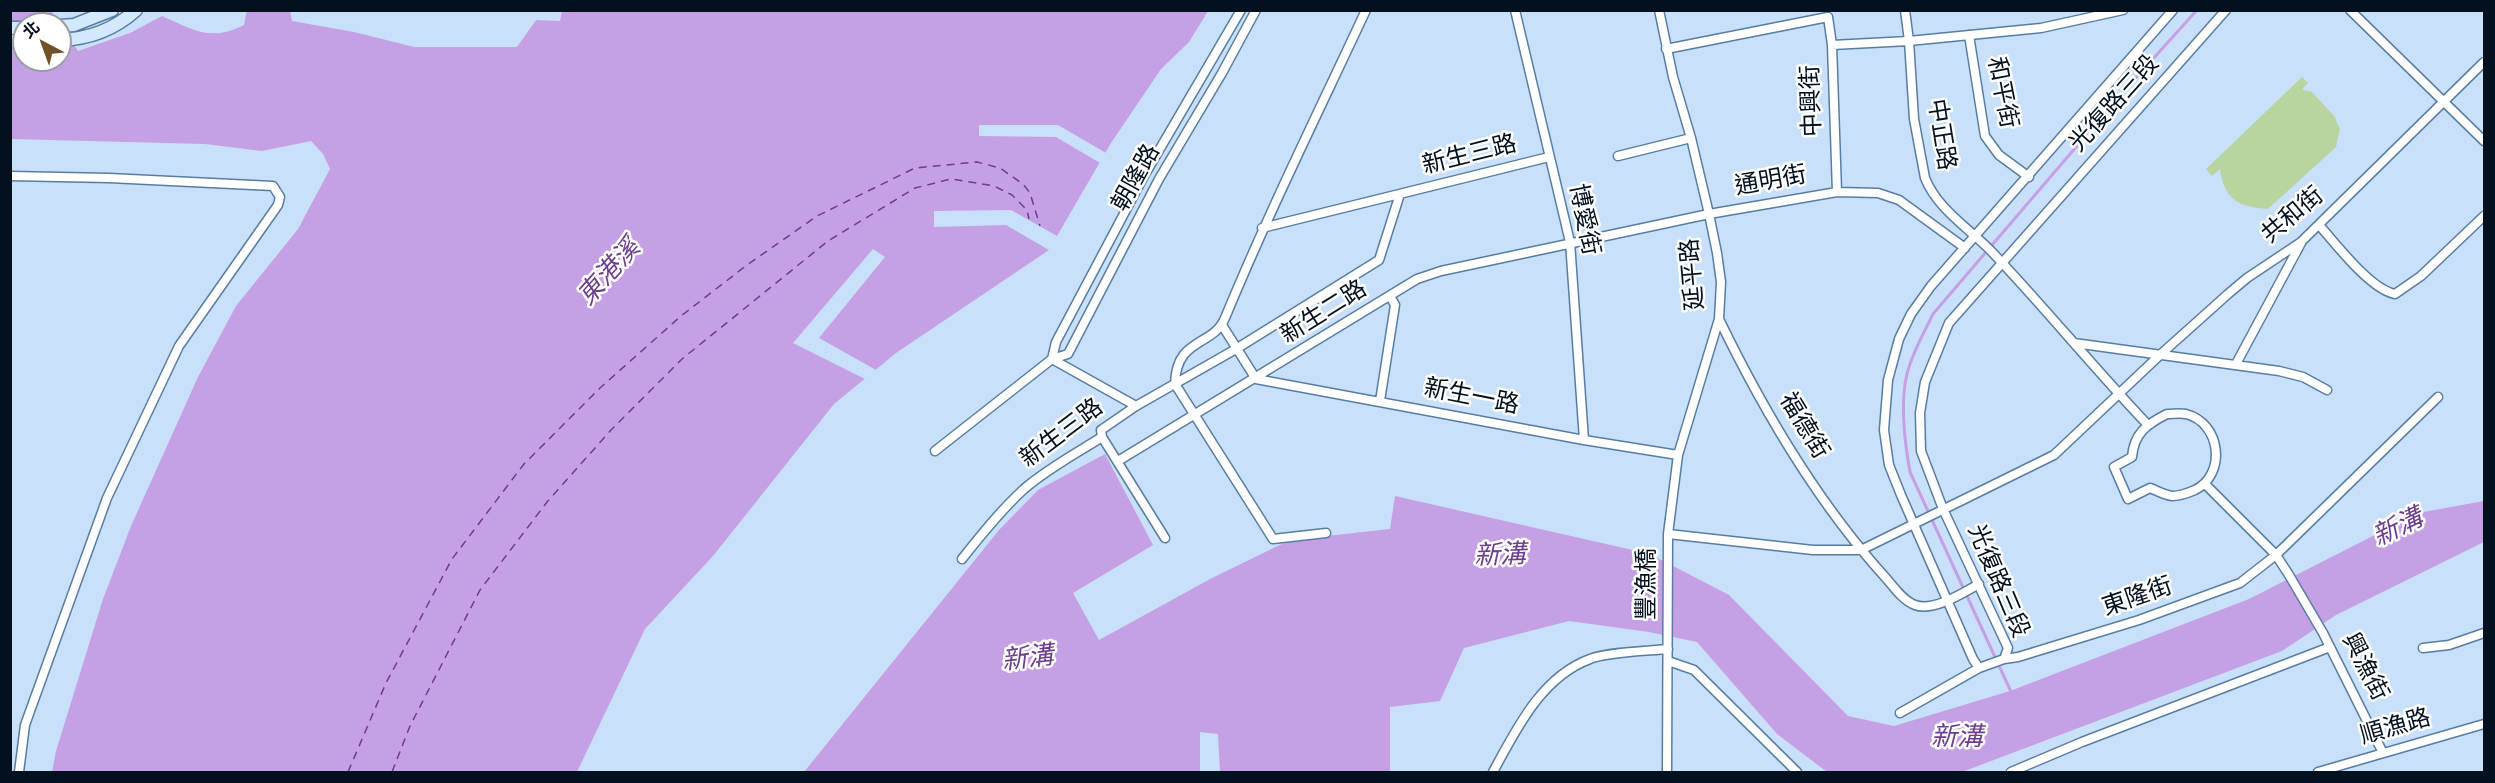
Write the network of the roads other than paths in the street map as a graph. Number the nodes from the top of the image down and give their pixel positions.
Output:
1 (112, 10) edge
2 (136, 10) edge
3 (1241, 10) edge
4 (1256, 10) edge
5 (1366, 10) edge
6 (1515, 10) edge
7 (1659, 10) edge
8 (1905, 10) edge
9 (2123, 10) edge
10 (2173, 10) edge
11 (2226, 10) edge
12 (2350, 10) edge
13 (72, 25) edge
14 (1969, 35) junction
15 (72, 40) edge
16 (1909, 41) junction
17 (1832, 45) junction
18 (1666, 49) junction
19 (2484, 62) edge
20 (2445, 102) junction
21 (1691, 138) junction
22 (2484, 141) edge
23 (1618, 156) dead end
24 (1549, 157) junction
25 (10, 176) edge
26 (2029, 177) junction
27 (1837, 192) junction
28 (1400, 194) junction
29 (1709, 214) junction
30 (2484, 216) edge
31 (2319, 225) junction
32 (1262, 228) junction
33 (1975, 236) junction
34 (1570, 242) junction
35 (2301, 242) junction
36 (1965, 248) junction
37 (2002, 263) junction
38 (1390, 296) junction
39 (1719, 319) junction
40 (1222, 325) junction
41 (2074, 343) junction
42 (1236, 349) junction
43 (2161, 354) junction
44 (1052, 359) junction
45 (2236, 364) junction
46 (1256, 379) junction
47 (1175, 384) junction
48 (2327, 390) dead end
49 (2119, 394) junction
50 (2438, 397) dead end
51 (1380, 401) junction
52 (1136, 406) junction
53 (1194, 414) junction
54 (2146, 424) junction
55 (1102, 437) junction
56 (1584, 440) junction
57 (934, 451) dead end
58 (1678, 455) junction
59 (1118, 461) junction
60 (2206, 484) junction
61 (1941, 510) junction
62 (1918, 522) junction
63 (1326, 533) dead end
64 (1668, 534) junction
65 (1165, 538) dead end
66 (1861, 550) junction
67 (2276, 555) junction
68 (962, 559) dead end
69 (1979, 584) junction
70 (1949, 601) junction
71 (2484, 633) edge
72 (2330, 647) junction
73 (2423, 648) dead end
74 (1668, 649) junction
75 (2004, 658) junction
76 (1668, 661) junction
77 (1982, 667) junction
78 (1900, 713) dead end
79 (2484, 724) edge
80 (2383, 753) junction
81 (19, 772) edge
82 (1493, 772) edge
83 (1666, 772) edge
84 (1797, 772) edge
85 (2011, 772) edge
86 (2318, 772) edge

1 - 13 street
2 - 15 street
3 - 44 street, 朝隆路
4 - 44 street, 朝隆路
5 - 32 street
6 - 24 street, 博愛街
7 - 18 street, 延平路
8 - 16 street, 中正路
9 - 14 street
10 - 26 street, 光復路三段
11 - 37 street, 光復路三段
12 - 20 street
14 - 16 street
14 - 26 street, 和平街
16 - 17 street
16 - 33 street, 中正路
17 - 18 street, 中興街
17 - 27 street, 中興街
18 - 21 street, 延平路
19 - 20 street, 共和街
20 - 22 street
20 - 31 street, 共和街
21 - 23 street
21 - 29 street, 延平路
24 - 28 street, 新生三路
24 - 34 street, 博愛街
25 - 81 street
26 - 33 street, 光復路三段
27 - 29 street, 通明街
27 - 36 street, 通明街
28 - 32 street, 新生三路
28 - 42 street, 新生三路
29 - 34 street, 通明街
29 - 39 street, 延平路
30 - 31 street
31 - 35 street, 共和街
32 - 40 street
33 - 36 street, 光復路三段
33 - 37 street, 中正路
34 - 38 street, 新生二路
34 - 56 street, 博愛街
35 - 43 street, 共和街
35 - 45 street
36 - 62 street, 光復路三段
37 - 41 street
37 - 61 street, 光復路三段
38 - 46 street, 新生二路
38 - 51 street
39 - 58 street, 延平路
39 - 66 street, 福德街
40 - 42 street
40 - 47 street
41 - 43 street
41 - 49 street
42 - 46 street
42 - 47 street, 新生三路
43 - 45 street
43 - 49 street, 共和街
44 - 52 street
44 - 57 street, 朝隆路
45 - 48 street
46 - 51 street, 新生一路
46 - 53 street, 新生二路
47 - 52 street, 新生三路
47 - 53 street
49 - 54 street
49 - 61 street
50 - 67 street, 東隆街
51 - 56 street, 新生一路
52 - 55 street, 新生三路
53 - 59 street, 新生二路
53 - 63 street
54 - 60 street
54 - 60 street
55 - 59 street
55 - 68 street, 新生三路
56 - 58 street, 新生一路
58 - 64 street, 延平路
59 - 65 street
60 - 67 street
61 - 62 street
61 - 69 street, 光復路三段
62 - 66 street
62 - 70 street, 光復路三段
64 - 66 street
64 - 74 street, 豐漁橋
66 - 70 street, 福德街
67 - 72 street, 興漁街
67 - 75 street, 東隆街
69 - 70 street
69 - 75 street, 光復路三段
70 - 77 street, 光復路三段
71 - 73 street
72 - 80 street, 興漁街
72 - 85 street
74 - 76 street
74 - 82 street
75 - 77 street, 光復路三段
76 - 83 street
76 - 84 street
77 - 78 street
79 - 80 street, 順漁路
80 - 86 street, 順漁路

